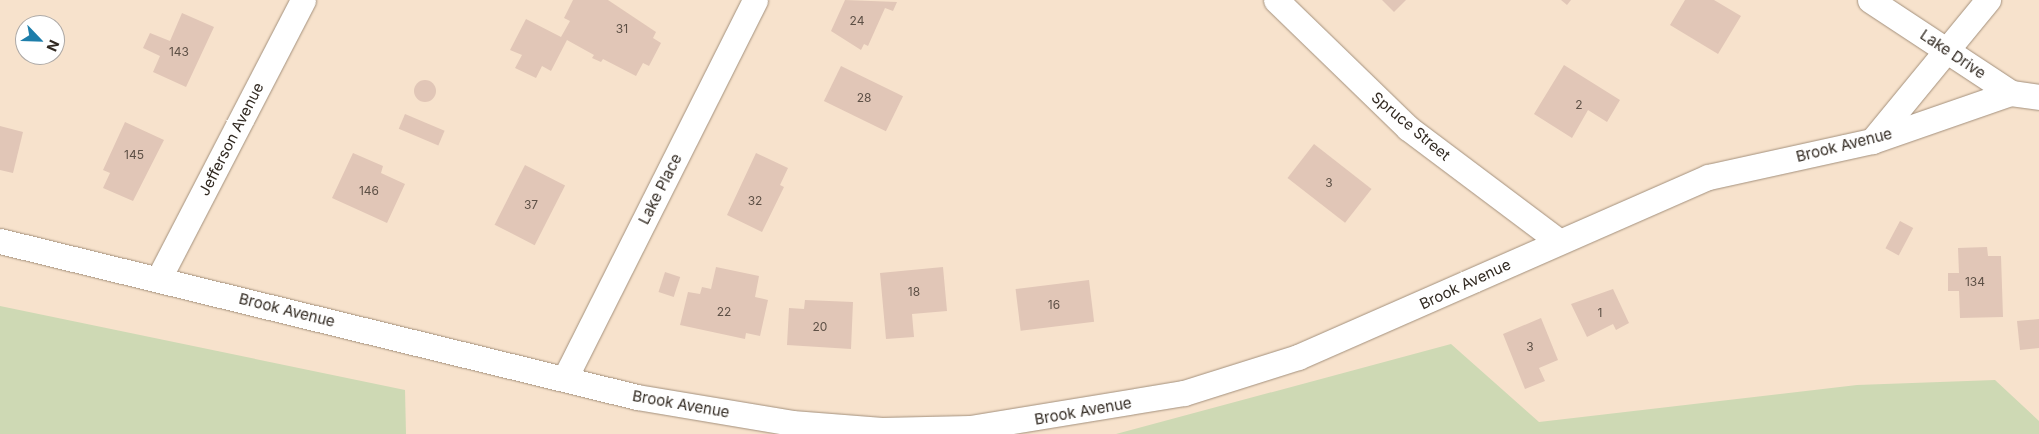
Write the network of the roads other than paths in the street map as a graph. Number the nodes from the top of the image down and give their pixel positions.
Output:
1 (303, 0) edge
2 (755, 0) edge
3 (1276, 0) edge
4 (1870, 0) edge
5 (1988, 0) edge
6 (1949, 52) junction
7 (2011, 93) junction
8 (2039, 97) edge
9 (1872, 141) junction
10 (1558, 240) junction
11 (0, 241) edge
12 (159, 278) junction
13 (565, 378) junction

1 - 12 street, Jefferson Avenue
2 - 13 street, Lake Place
3 - 10 street, Spruce Street
4 - 6 street, Lake Drive
5 - 6 street
6 - 7 street, Lake Drive
6 - 9 street
7 - 8 street, Lake Drive
7 - 9 street, Brook Avenue
9 - 10 street, Brook Avenue
10 - 13 street, Brook Avenue
11 - 12 street, Brook Avenue
12 - 13 street, Brook Avenue

